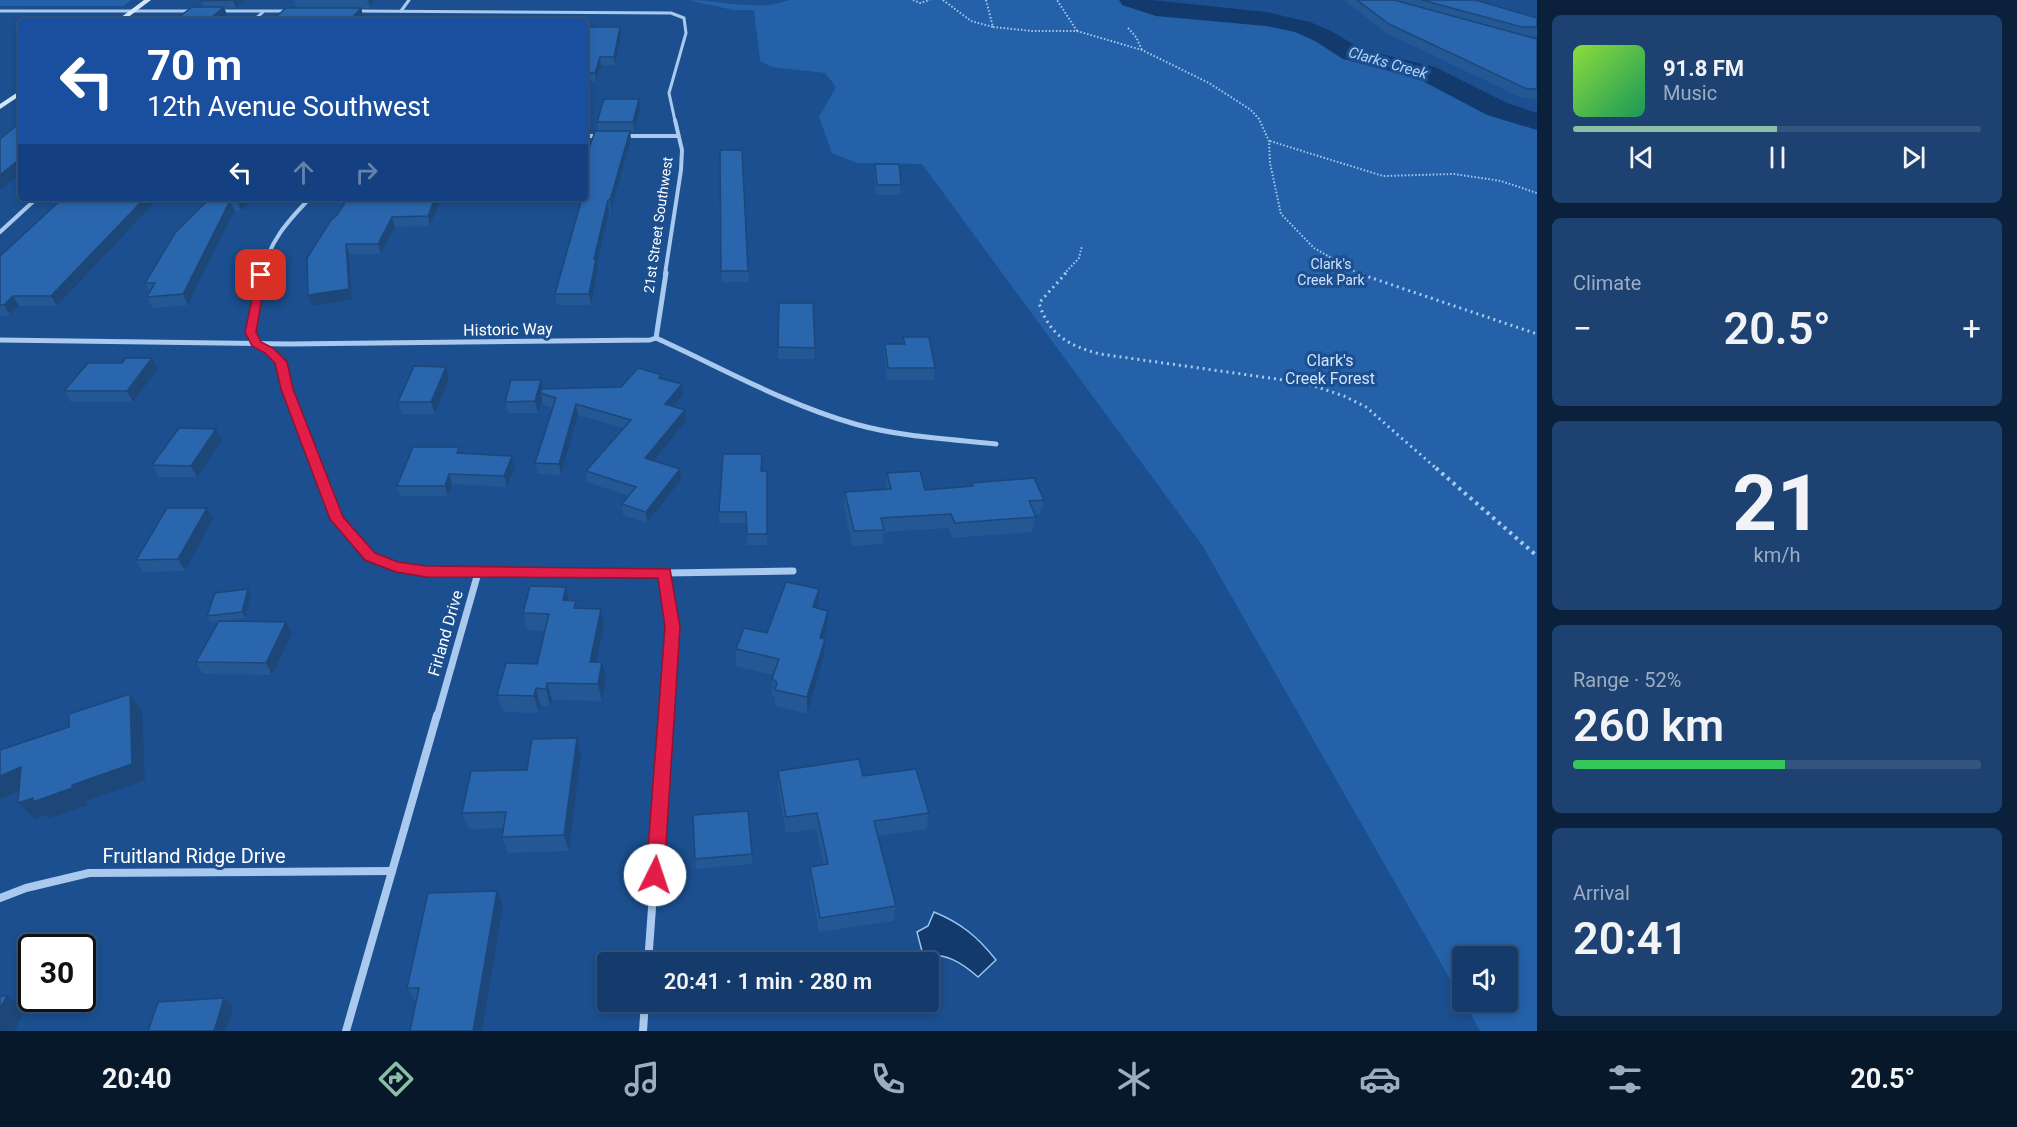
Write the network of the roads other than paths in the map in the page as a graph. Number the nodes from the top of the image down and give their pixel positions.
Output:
1 (148, 0) edge
2 (409, 0) edge
3 (0, 11) edge
4 (133, 11) junction
5 (192, 11) edge
6 (216, 11) edge
7 (298, 11) edge
8 (344, 11) edge
9 (401, 11) junction
10 (263, 12) junction
11 (123, 18) edge
12 (256, 18) edge
13 (18, 94) edge
14 (0, 107) edge
15 (588, 136) edge
16 (608, 136) edge
17 (620, 136) edge
18 (678, 136) junction
19 (34, 201) edge
20 (307, 201) edge
21 (0, 232) edge
22 (656, 338) junction
23 (0, 340) edge
24 (256, 344) junction
25 (996, 444) dead end
26 (793, 571) dead end
27 (478, 573) junction
28 (665, 573) junction
29 (392, 871) junction
30 (0, 898) edge
31 (649, 952) edge
32 (644, 1012) edge
33 (346, 1031) edge
34 (642, 1031) edge

1 - 4 street
2 - 9 street
3 - 4 street
4 - 5 street
4 - 11 street
6 - 10 street
7 - 10 street
8 - 9 street
9 - 18 street, 21st Street Southwest
10 - 12 street
13 - 14 street
15 - 16 street
17 - 18 street
18 - 22 street, 21st Street Southwest
19 - 21 street
20 - 24 street
22 - 24 street, Historic Way
22 - 25 street
23 - 24 street, Historic Way
24 - 27 street, Firland Drive
26 - 28 street
27 - 28 street
27 - 29 street, Firland Drive
28 - 31 street
29 - 30 street, Fruitland Ridge Drive
29 - 33 street, Firland Drive
32 - 34 street

